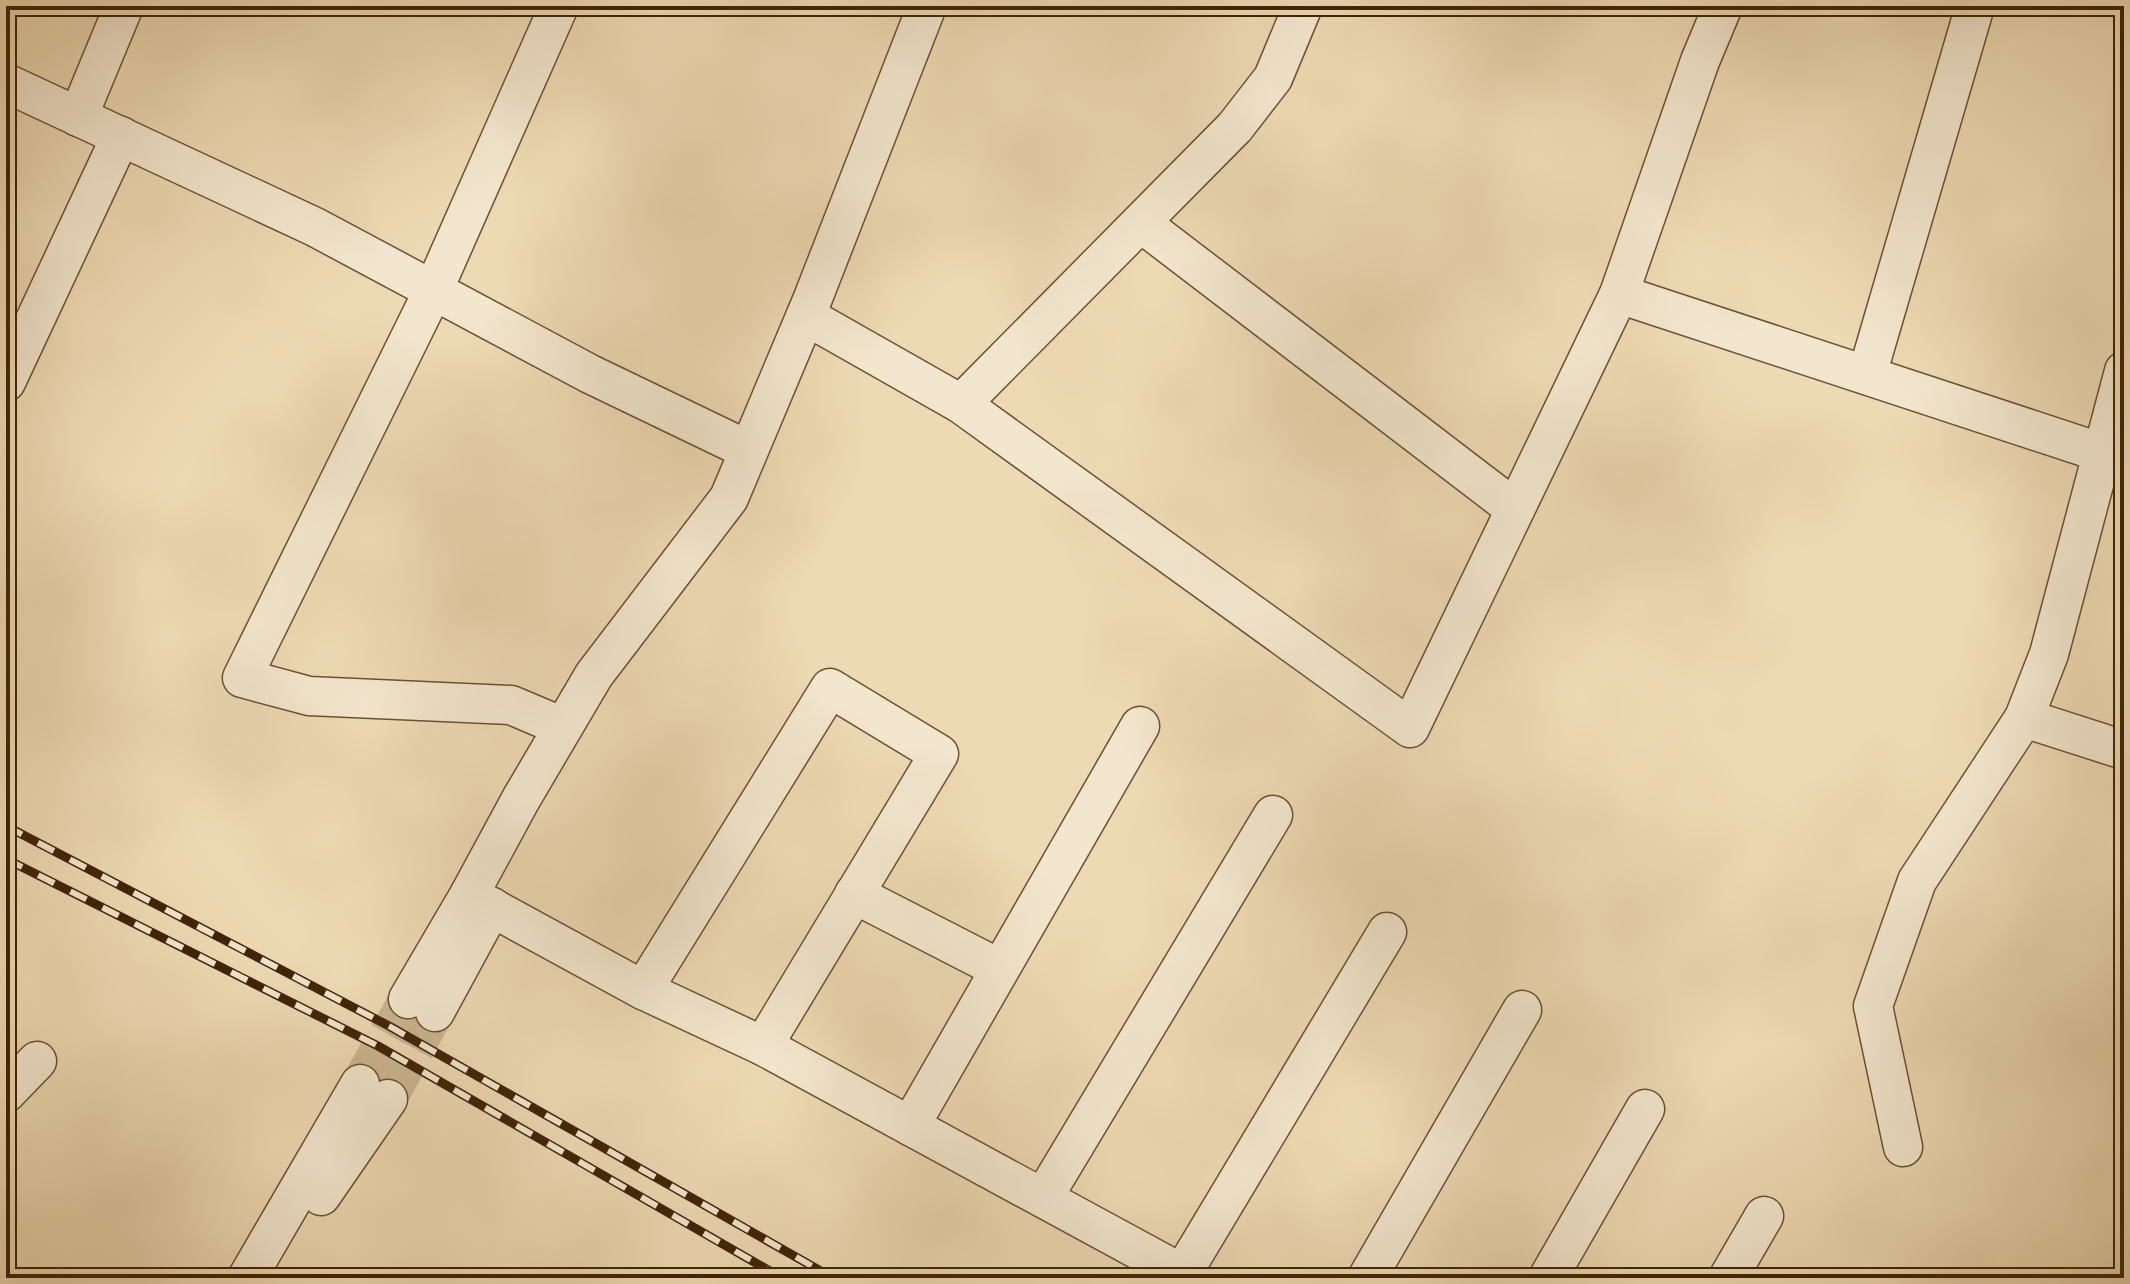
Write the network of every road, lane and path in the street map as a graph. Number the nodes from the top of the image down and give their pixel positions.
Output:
1 (124, 6) edge
2 (559, 6) edge
3 (927, 6) edge
4 (1303, 6) edge
5 (1723, 6) edge
6 (1975, 6) edge
7 (6, 83) edge
8 (78, 117) junction
9 (121, 136) junction
10 (1141, 223) junction
11 (433, 291) junction
12 (1619, 294) junction
13 (806, 316) junction
14 (2124, 371) edge
15 (1867, 375) junction
16 (6, 382) edge
17 (961, 404) junction
18 (748, 450) junction
19 (2114, 456) edge
20 (1515, 509) junction
21 (2024, 718) junction
22 (1140, 726) dead end
23 (563, 727) junction
24 (2124, 750) edge
25 (1273, 815) dead end
26 (854, 894) junction
27 (481, 901) junction
28 (1387, 932) dead end
29 (1000, 969) junction
30 (638, 987) junction
31 (422, 1005) tunnel mouth
32 (1522, 1010) dead end
33 (763, 1046) junction
34 (37, 1061) dead end
35 (374, 1092) tunnel mouth
36 (6, 1093) edge
37 (1645, 1109) dead end
38 (910, 1126) junction
39 (1903, 1147) dead end
40 (1043, 1198) junction
41 (1764, 1216) dead end
42 (252, 1272) edge
43 (1186, 1276) edge
44 (1367, 1278) edge
45 (1548, 1278) edge
46 (1728, 1278) edge

1 - 8 street
2 - 11 street
3 - 13 street
4 - 10 street
5 - 12 street
6 - 15 street
7 - 8 street
8 - 9 street
9 - 11 street
9 - 16 street
10 - 17 street
10 - 20 street
11 - 18 street
11 - 23 street
12 - 15 street
12 - 20 street
13 - 17 street
13 - 18 street
14 - 19 street
15 - 19 street
17 - 20 street
18 - 23 street
19 - 21 street
21 - 24 street
21 - 39 street
22 - 29 street
23 - 27 street
25 - 40 street
26 - 29 street
26 - 30 street
26 - 33 street
27 - 30 street
27 - 31 street
28 - 43 street
29 - 38 street
30 - 33 street
32 - 44 street
33 - 38 street
34 - 36 street
35 - 42 street
37 - 45 street
38 - 40 street
40 - 43 street
41 - 46 street

